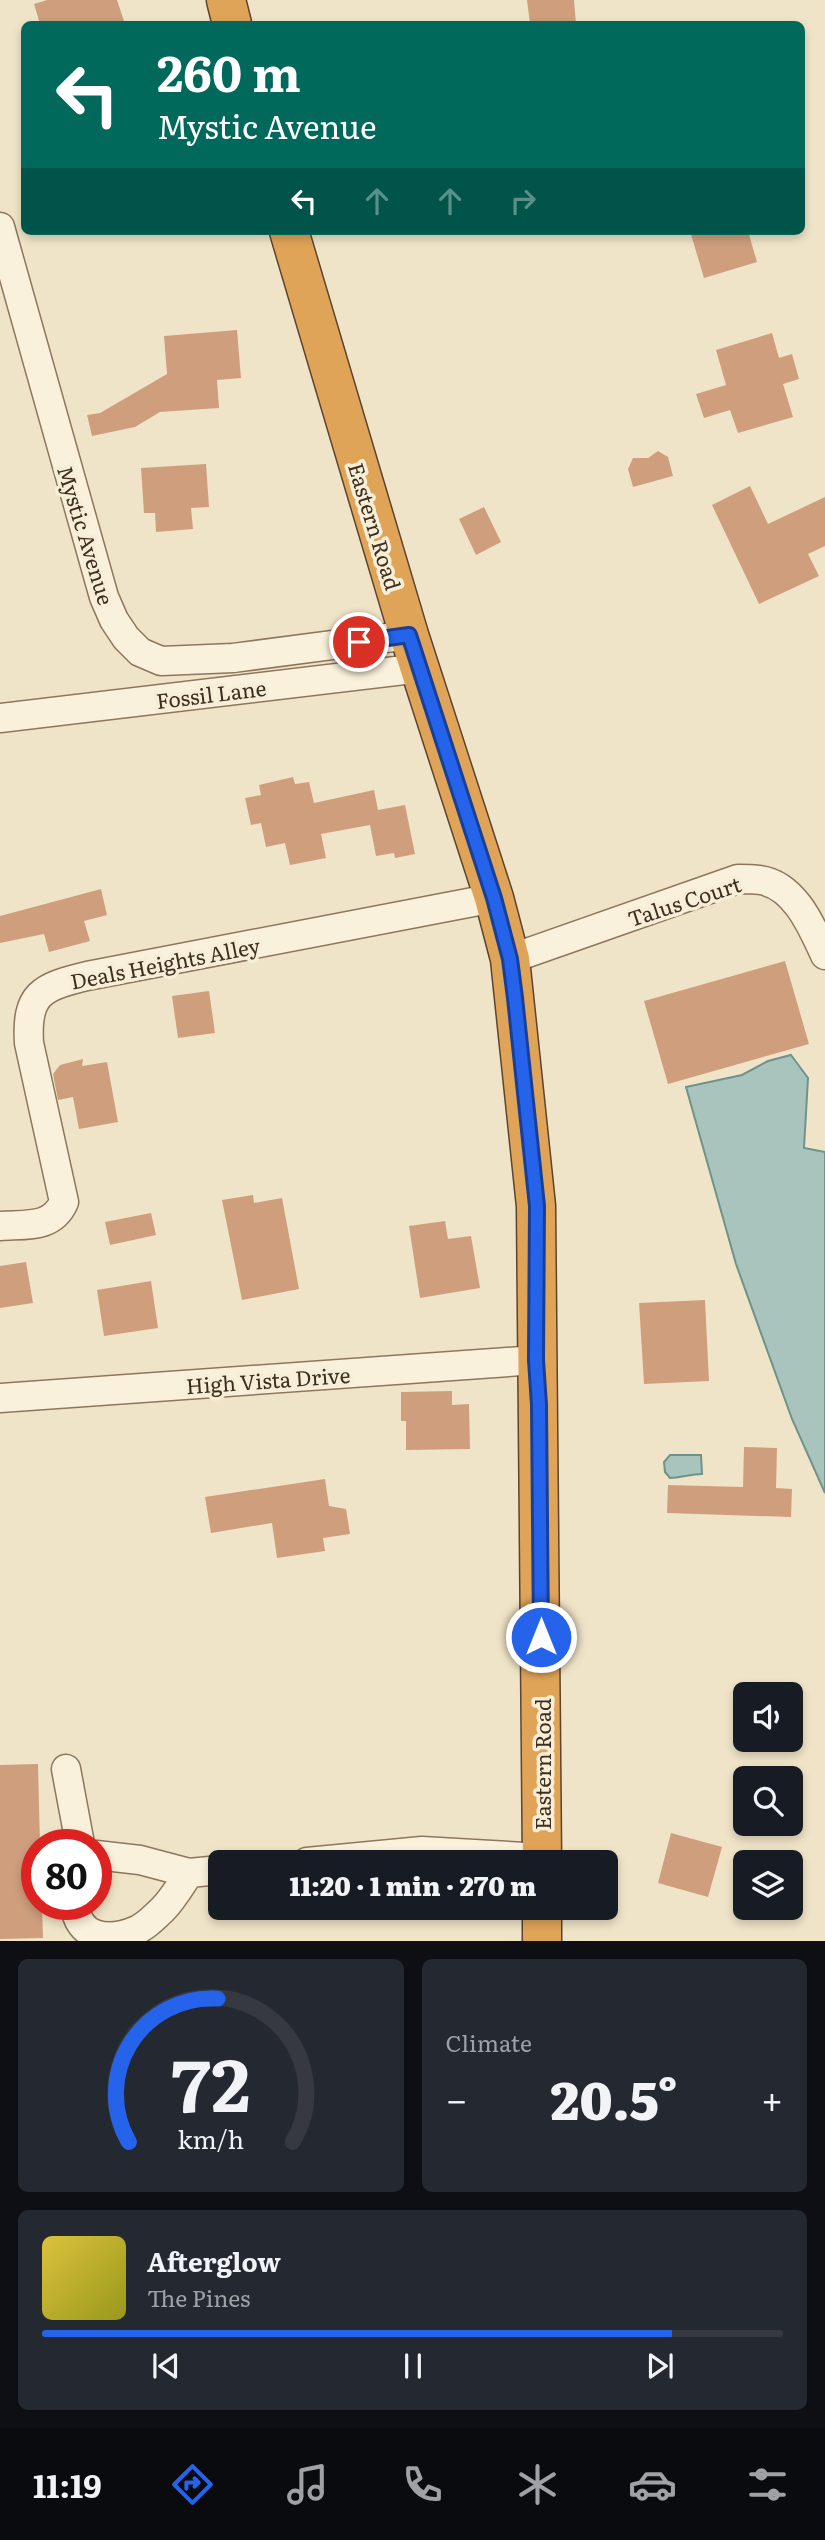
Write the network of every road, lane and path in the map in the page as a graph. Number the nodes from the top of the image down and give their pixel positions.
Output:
1 (226, 0) edge
2 (231, 21) edge
3 (0, 227) edge
4 (290, 235) edge
5 (415, 652) junction
6 (0, 718) edge
7 (494, 898) junction
8 (825, 956) edge
9 (510, 959) junction
10 (0, 1226) edge
11 (536, 1360) junction
12 (0, 1398) edge
13 (66, 1769) dead end
14 (77, 1829) edge
15 (542, 1850) edge
16 (112, 1857) edge
17 (208, 1871) edge
18 (189, 1873) junction
19 (78, 1920) edge
20 (542, 1920) edge
21 (542, 1941) edge

1 - 2 highway
3 - 5 street, Mystic Avenue
4 - 5 highway, Eastern Road
5 - 6 street, Fossil Lane
5 - 7 highway, Eastern Road
7 - 9 highway, Eastern Road
7 - 10 street, Deals Heights Alley
8 - 9 street, Talus Court
9 - 11 highway, Eastern Road
11 - 12 street, High Vista Drive
11 - 15 highway, Eastern Road
13 - 14 street
16 - 18 street
17 - 18 street
18 - 19 street
20 - 21 highway

